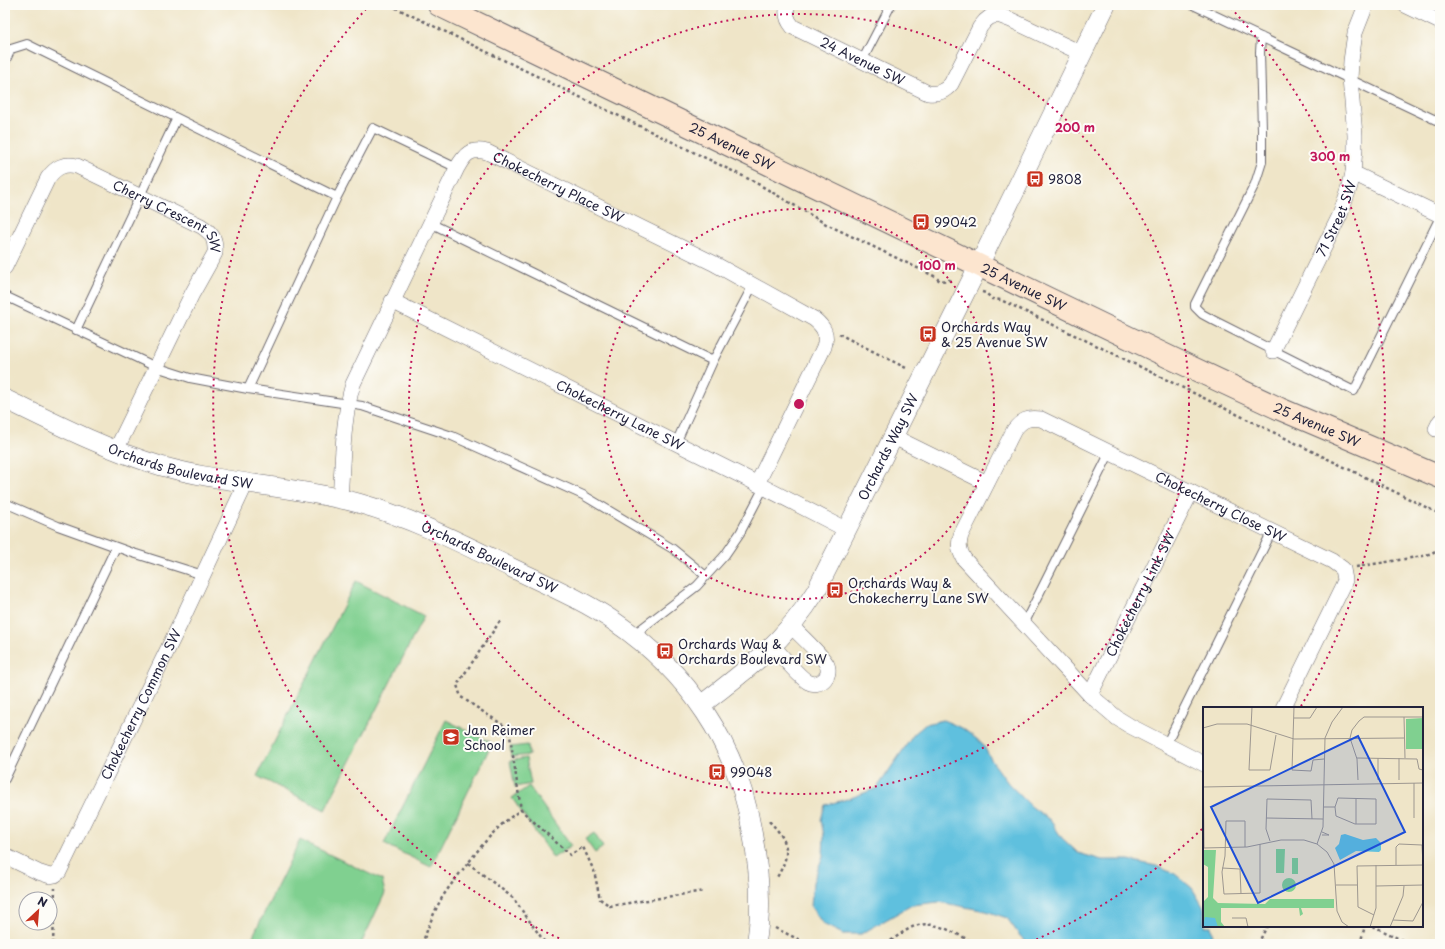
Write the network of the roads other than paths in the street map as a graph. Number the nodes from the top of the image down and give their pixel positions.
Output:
1 (439, 5) edge
2 (891, 5) edge
3 (1106, 5) edge
4 (1193, 5) edge
5 (1366, 5) edge
6 (1405, 5) edge
7 (788, 12) edge
8 (1440, 22) edge
9 (1261, 37) junction
10 (1082, 54) junction
11 (862, 61) junction
12 (5, 62) edge
13 (1350, 79) junction
14 (177, 118) junction
15 (1440, 122) edge
16 (457, 168) junction
17 (1353, 173) junction
18 (140, 197) junction
19 (337, 197) junction
20 (1440, 216) edge
21 (430, 223) junction
22 (979, 265) junction
23 (5, 267) edge
24 (753, 285) junction
25 (5, 296) edge
26 (392, 301) junction
27 (76, 330) junction
28 (1273, 351) junction
29 (713, 361) junction
30 (156, 367) junction
31 (248, 389) junction
32 (5, 400) edge
33 (348, 404) junction
34 (894, 437) junction
35 (676, 443) junction
36 (116, 450) junction
37 (1110, 452) junction
38 (1440, 477) edge
39 (246, 483) junction
40 (987, 483) junction
41 (760, 485) junction
42 (1191, 492) junction
43 (340, 499) junction
44 (5, 503) edge
45 (847, 530) junction
46 (1272, 531) junction
47 (116, 547) junction
48 (203, 575) junction
49 (706, 576) junction
50 (1024, 624) junction
51 (791, 626) junction
52 (633, 635) junction
53 (773, 646) junction
54 (1090, 695) junction
55 (701, 705) junction
56 (1283, 707) edge
57 (1166, 745) junction
58 (1203, 764) edge
59 (5, 779) edge
60 (5, 856) edge
61 (756, 944) edge

1 - 22 main road, 25 Avenue SW
2 - 11 lane
3 - 10 street, Orchards Way SW
4 - 9 lane
5 - 13 street, 71 Street SW
6 - 8 street
7 - 11 street, 24 Avenue SW
9 - 13 lane
9 - 28 lane
10 - 11 street, 24 Avenue SW
10 - 22 street, Orchards Way SW
12 - 14 lane
13 - 15 lane
13 - 17 street, 71 Street SW
14 - 18 lane
14 - 19 lane
16 - 19 lane
16 - 21 street, Chokecherry Place SW
16 - 24 street, Chokecherry Place SW
17 - 20 street
17 - 28 street, 71 Street SW
18 - 23 street, Cherry Crescent SW
18 - 27 lane
18 - 30 street, Cherry Crescent SW
19 - 31 lane
20 - 28 lane
21 - 26 street, Chokecherry Place SW
21 - 29 lane
22 - 34 street, Orchards Way SW
22 - 38 main road, 25 Avenue SW
24 - 29 lane
24 - 41 street, Chokecherry Place SW
25 - 27 lane
26 - 33 street, Chokecherry Place SW
26 - 35 street, Chokecherry Lane SW
27 - 30 lane
29 - 35 lane
30 - 31 lane
30 - 36 street, Cherry Crescent SW
31 - 33 lane
32 - 36 street, Orchards Boulevard SW
33 - 43 street, Chokecherry Place SW
33 - 49 lane
34 - 40 street
34 - 45 street, Orchards Way SW
35 - 41 street, Chokecherry Lane SW
36 - 39 street, Orchards Boulevard SW
37 - 40 street, Chokecherry Close SW
37 - 42 street, Chokecherry Close SW
37 - 50 lane
39 - 43 street, Orchards Boulevard SW
39 - 48 street, Chokecherry Common SW
40 - 50 street, Chokecherry Close SW
41 - 45 street, Chokecherry Lane SW
41 - 49 lane
42 - 46 street, Chokecherry Close SW
42 - 54 street, Chokecherry Link SW
43 - 52 street, Orchards Boulevard SW
44 - 47 lane
45 - 51 street, Orchards Way SW
46 - 56 street, Chokecherry Close SW
46 - 57 lane
47 - 48 lane
47 - 59 lane
48 - 60 street, Chokecherry Common SW
49 - 52 lane
50 - 54 street, Chokecherry Close SW
51 - 53 street, Orchards Way SW
51 - 53 street
52 - 55 street, Orchards Boulevard SW
53 - 55 street, Orchards Way SW
54 - 57 street, Chokecherry Close SW
55 - 61 street, Orchards Boulevard SW
57 - 58 street, Chokecherry Close SW

